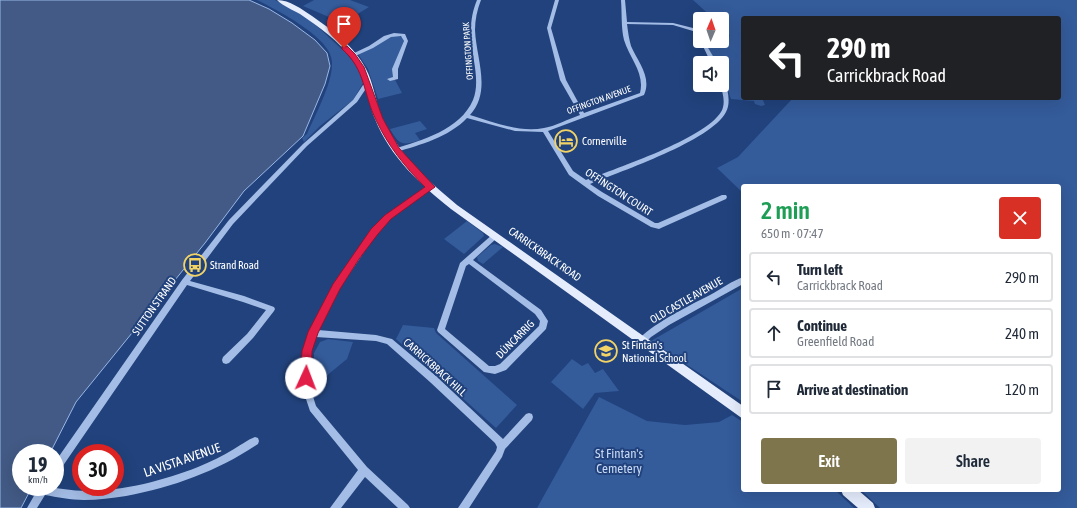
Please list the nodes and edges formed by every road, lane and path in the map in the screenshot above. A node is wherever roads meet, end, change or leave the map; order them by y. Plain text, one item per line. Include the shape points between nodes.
1 (282, 0) edge
2 (479, 0) edge
3 (557, 0) edge
4 (624, 0) edge
5 (626, 23) junction
6 (693, 29) edge
7 (353, 55) junction
8 (390, 79) dead end
9 (368, 85) junction
10 (725, 92) edge
11 (371, 96) junction
12 (355, 101) junction
13 (467, 116) junction
14 (583, 116) junction
15 (545, 130) junction
16 (396, 150) junction
17 (585, 183) junction
18 (430, 187) junction
19 (724, 197) dead end
20 (494, 236) junction
21 (468, 260) junction
22 (741, 281) edge
23 (185, 282) junction
24 (313, 332) junction
25 (642, 341) junction
26 (226, 360) dead end
27 (741, 412) edge
28 (529, 417) dead end
29 (255, 441) dead end
30 (502, 446) junction
31 (64, 457) edge
32 (364, 470) junction
33 (850, 492) edge
34 (64, 493) edge
35 (39, 496) edge
36 (32, 508) edge
37 (335, 508) edge
38 (405, 508) edge
39 (463, 508) edge
40 (868, 508) edge

1 - 7 main road, CARRICKBRACK ROAD via 306,14
2 - 13 street, OFFINGTON PARK via 473,29 479,84 477,98
3 - 14 street via 549,28 563,80
4 - 5 street, OFFINGTON AVENUE
5 - 6 street via 673,24
5 - 14 street, OFFINGTON AVENUE via 627,41 644,78 642,94
7 - 8 street via 387,36 403,35 406,41 395,69 396,78
7 - 9 main road, CARRICKBRACK ROAD
9 - 11 main road, CARRICKBRACK ROAD
9 - 12 street, SUTTON STRAND
10 - 17 street via 727,97 723,113 712,126 686,141
11 - 12 street, SUTTON STRAND
11 - 16 main road, CARRICKBRACK ROAD via 379,119
12 - 23 street, SUTTON STRAND via 305,145 232,222
13 - 15 street, OFFINGTON AVENUE via 509,129 530,132
13 - 16 street, OFFINGTON PARK via 439,134
14 - 15 street, OFFINGTON AVENUE
15 - 17 street, OFFINGTON COURT via 571,173
16 - 18 main road, CARRICKBRACK ROAD
17 - 19 street, OFFINGTON COURT via 653,225 659,226
18 - 20 main road, CARRICKBRACK ROAD
18 - 24 street via 388,217 374,231 337,286
20 - 21 street, DÚNCARRIG
20 - 25 main road, CARRICKBRACK ROAD
21 - 21 street, DÚNCARRIG via 463,265 442,330 488,369 495,370 502,367 543,327 544,321 538,312
22 - 25 street, OLD CASTLE AVENUE via 666,323
23 - 26 street via 271,309 250,336
23 - 31 street, SUTTON STRAND
24 - 30 street, CARRICKBRACK HILL via 389,341 433,379
24 - 32 street via 307,351 306,387 309,399 313,408
25 - 27 main road, CARRICKBRACK ROAD
28 - 30 street
29 - 34 street, LA VISTA AVENUE via 237,455 157,485 96,495
30 - 39 street
32 - 37 street
32 - 38 street
33 - 40 main road
35 - 36 street

